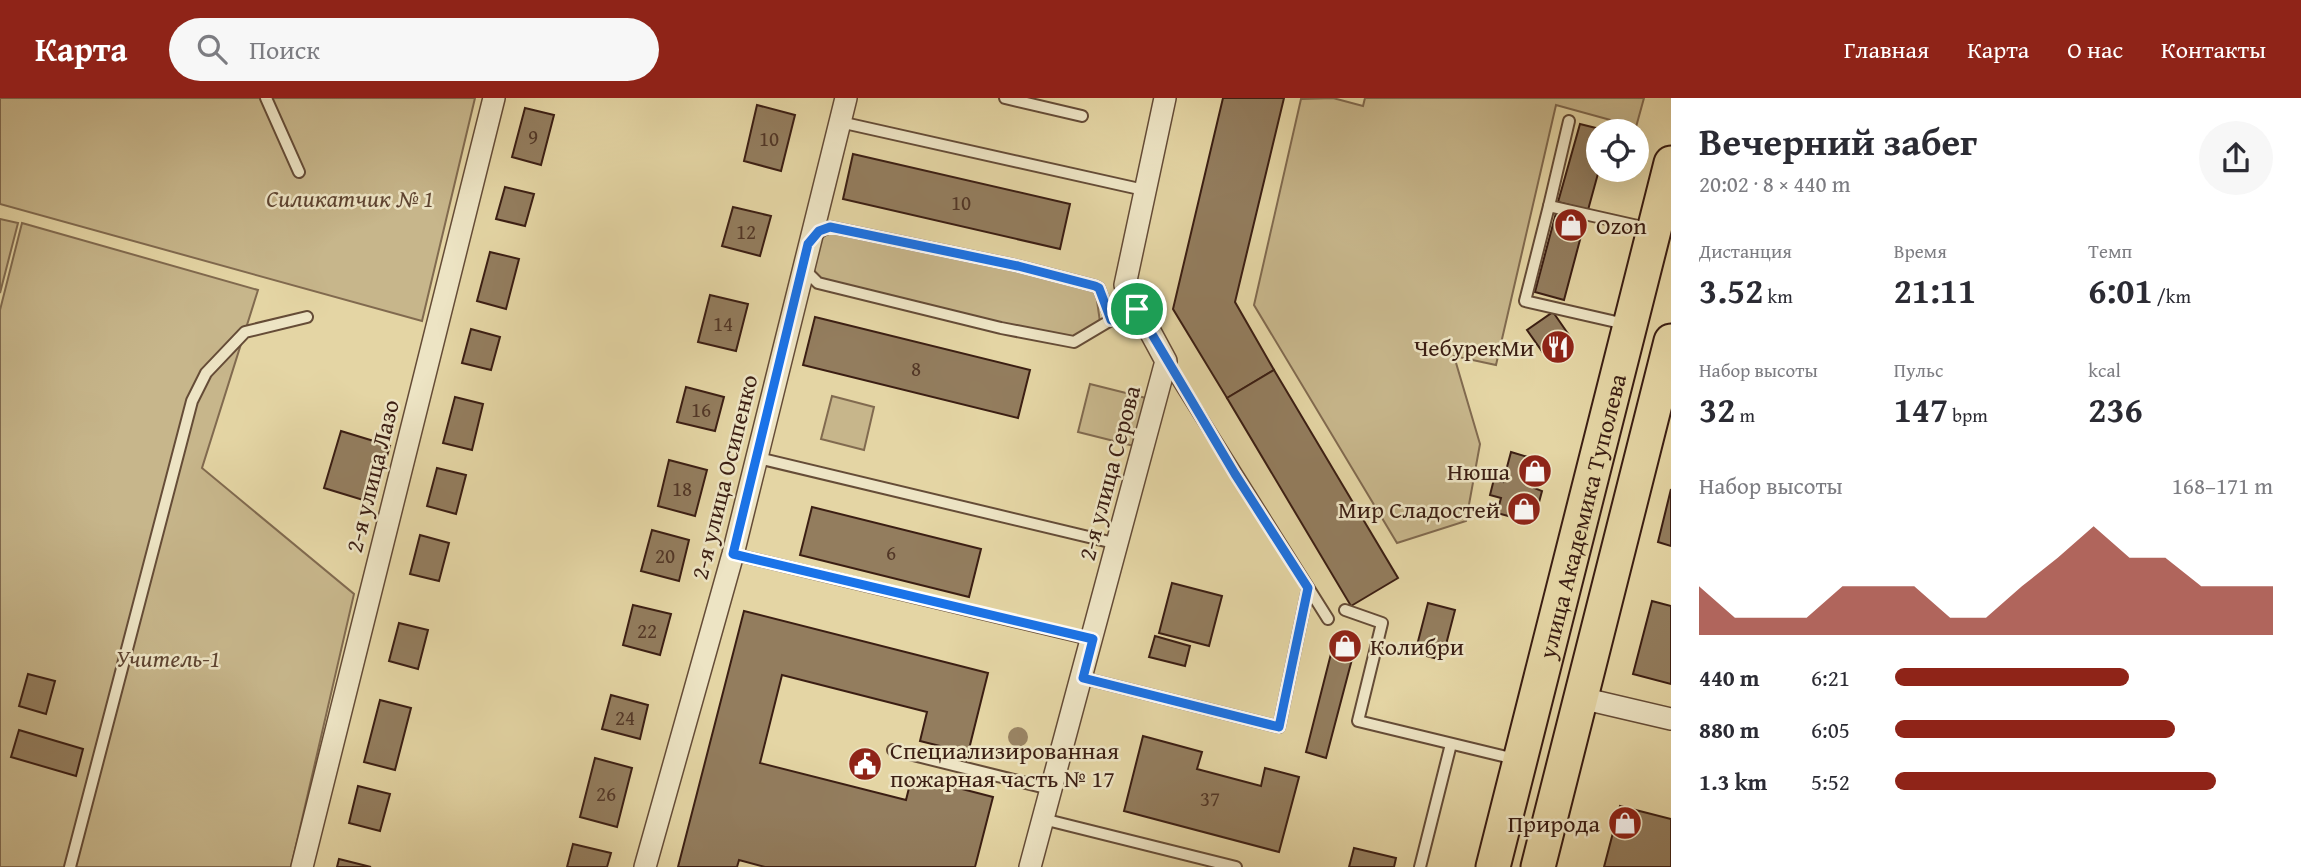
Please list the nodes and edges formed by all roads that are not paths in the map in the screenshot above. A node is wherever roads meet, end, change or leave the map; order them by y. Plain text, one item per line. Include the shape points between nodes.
1 (266, 98) edge
2 (494, 98) edge
3 (846, 98) edge
4 (1005, 98) edge
5 (1165, 98) edge
6 (1082, 116) dead end
7 (1569, 121) dead end
8 (840, 122) junction
9 (1671, 163) edge
10 (299, 172) dead end
11 (1144, 190) junction
12 (1549, 206) junction
13 (1654, 230) junction
14 (808, 244) junction
15 (1137, 309) junction
16 (307, 317) dead end
17 (1111, 320) junction
18 (1630, 325) junction
19 (1671, 341) edge
20 (1166, 361) junction
21 (758, 458) junction
22 (1118, 544) junction
23 (733, 554) junction
24 (1308, 588) junction
25 (1345, 610) dead end
26 (1328, 619) dead end
27 (1093, 639) junction
28 (1083, 678) junction
29 (1581, 698) junction
30 (1671, 719) edge
31 (1451, 744) junction
32 (893, 750) dead end
33 (1520, 760) junction
34 (1050, 789) junction
35 (1043, 818) junction
36 (70, 867) edge
37 (302, 867) edge
38 (645, 867) edge
39 (1030, 867) edge
40 (1236, 867) edge
41 (1420, 867) edge
42 (1493, 867) edge
43 (1538, 867) edge

1 - 10 lane
2 - 37 street, 2-я улица Лазо
3 - 8 street, 2-я улица Осипенко
4 - 6 lane
5 - 11 street, 2-я улица Серова
7 - 12 lane
8 - 11 lane
8 - 14 street, 2-я улица Осипенко
9 - 13 main road, улица Академика Туполева
11 - 15 street, 2-я улица Серова via 1125,285
12 - 13 lane
12 - 18 lane via 1525,301
13 - 18 main road, улица Академика Туполева
14 - 17 lane via 819,231 846,229 1076,280 1099,288
14 - 17 lane via 808,273 818,283 836,288 1074,342
14 - 21 street, 2-я улица Осипенко
15 - 17 lane
15 - 20 street, 2-я улица Серова
16 - 36 lane via 246,332 206,373 192,401
18 - 33 main road, улица Академика Туполева
19 - 29 main road, улица Академика Туполева
20 - 22 street, 2-я улица Серова
20 - 24 lane
21 - 22 lane
21 - 23 street, 2-я улица Осипенко
22 - 27 street, 2-я улица Серова
23 - 27 lane
23 - 38 street, 2-я улица Осипенко
24 - 26 lane
24 - 28 lane via 1279,727
25 - 31 lane via 1382,623 1358,721
27 - 28 street, 2-я улица Серова
28 - 34 street, 2-я улица Серова
29 - 30 street
29 - 43 main road, улица Академика Туполева
31 - 33 lane
31 - 41 lane
32 - 34 lane
33 - 42 main road, улица Академика Туполева
34 - 35 street, 2-я улица Серова
35 - 39 street, 2-я улица Серова
35 - 40 lane

